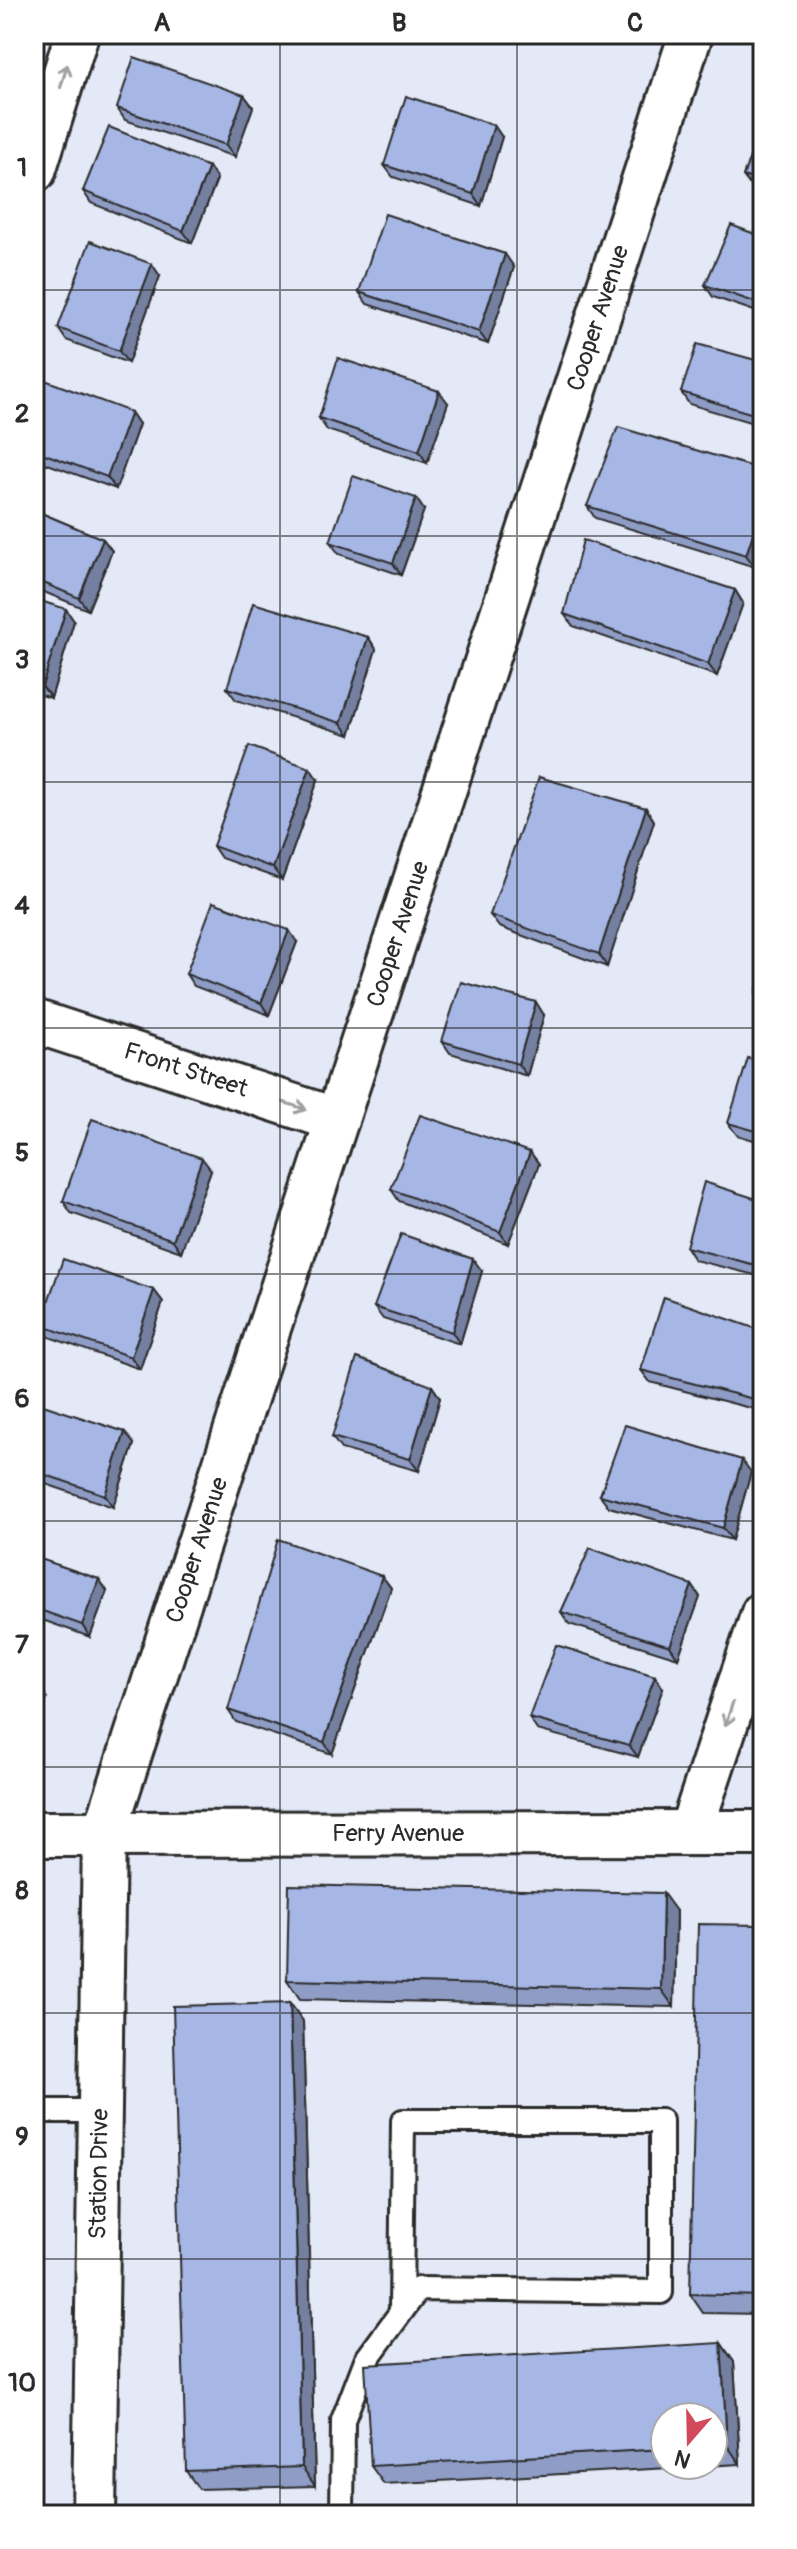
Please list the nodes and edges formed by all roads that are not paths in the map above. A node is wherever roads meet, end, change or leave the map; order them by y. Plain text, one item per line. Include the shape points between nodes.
1 (77, 34) edge
2 (691, 34) edge
3 (34, 171) edge
4 (34, 1021) edge
5 (337, 1120) junction
6 (763, 1613) edge
7 (690, 1833) junction
8 (763, 1833) edge
9 (34, 1834) edge
10 (104, 1834) junction
11 (34, 2111) edge
12 (100, 2111) junction
13 (401, 2311) junction
14 (94, 2515) edge
15 (342, 2515) edge

3 -> 1 street
2 - 5 street, Cooper Avenue
4 -> 5 street, Front Street
5 - 10 street, Cooper Avenue
6 -> 7 street
7 - 8 main road, Ferry Avenue
7 - 10 main road, Ferry Avenue
9 - 10 main road, Ferry Avenue
10 - 12 street, Station Drive
11 - 12 lane
12 - 14 street, Station Drive
13 - 13 lane via 418,2289 661,2292 661,2121 403,2121
13 - 15 lane via 366,2360 343,2420

